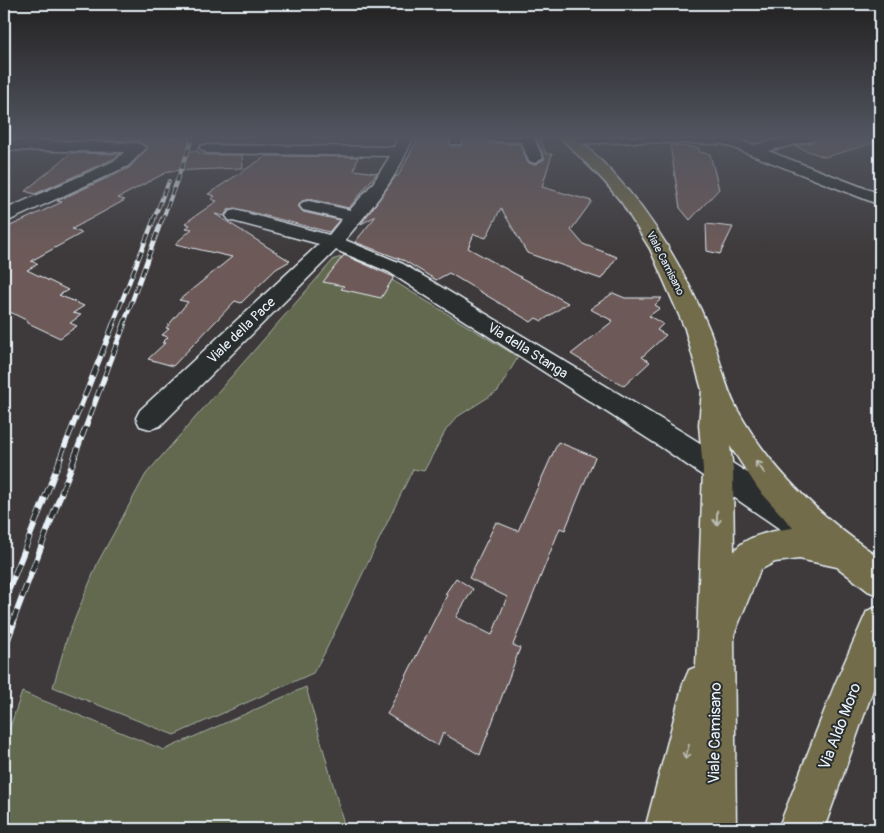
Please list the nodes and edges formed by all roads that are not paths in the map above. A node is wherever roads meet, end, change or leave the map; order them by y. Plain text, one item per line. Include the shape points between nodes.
1 (92, 176) edge
2 (387, 176) edge
3 (610, 176) edge
4 (816, 176) edge
5 (880, 200) edge
6 (309, 206) dead end
7 (235, 216) dead end
8 (353, 216) junction
9 (4, 217) edge
10 (333, 242) junction
11 (714, 386) junction
12 (150, 418) dead end
13 (718, 469) junction
14 (842, 552) junction
15 (880, 579) edge
16 (880, 624) edge
17 (715, 637) junction
18 (668, 829) edge
19 (713, 829) edge
20 (801, 829) edge

1 - 9 street
2 - 8 street, Viale della Pace
3 - 11 main road, Viale Camisano via 658,243 698,330
4 - 5 street
6 - 8 street
7 - 10 street
8 - 10 street, Viale della Pace
10 - 12 street, Viale della Pace
10 - 13 street, Via della Stanga via 396,268
11 - 13 main road, Viale Camisano via 713,425
14 -> 11 main road, Viale Camisano via 787,500 761,469 742,442
13 - 14 street, Via della Stanga
13 -> 17 main road, Viale Camisano
14 - 15 main road, Viale Camisano
14 - 17 main road, Viale Camisano via 799,543 770,547 748,559
16 - 20 main road, Via Aldo Moro
17 -> 18 main road
17 - 19 main road, Viale Camisano

